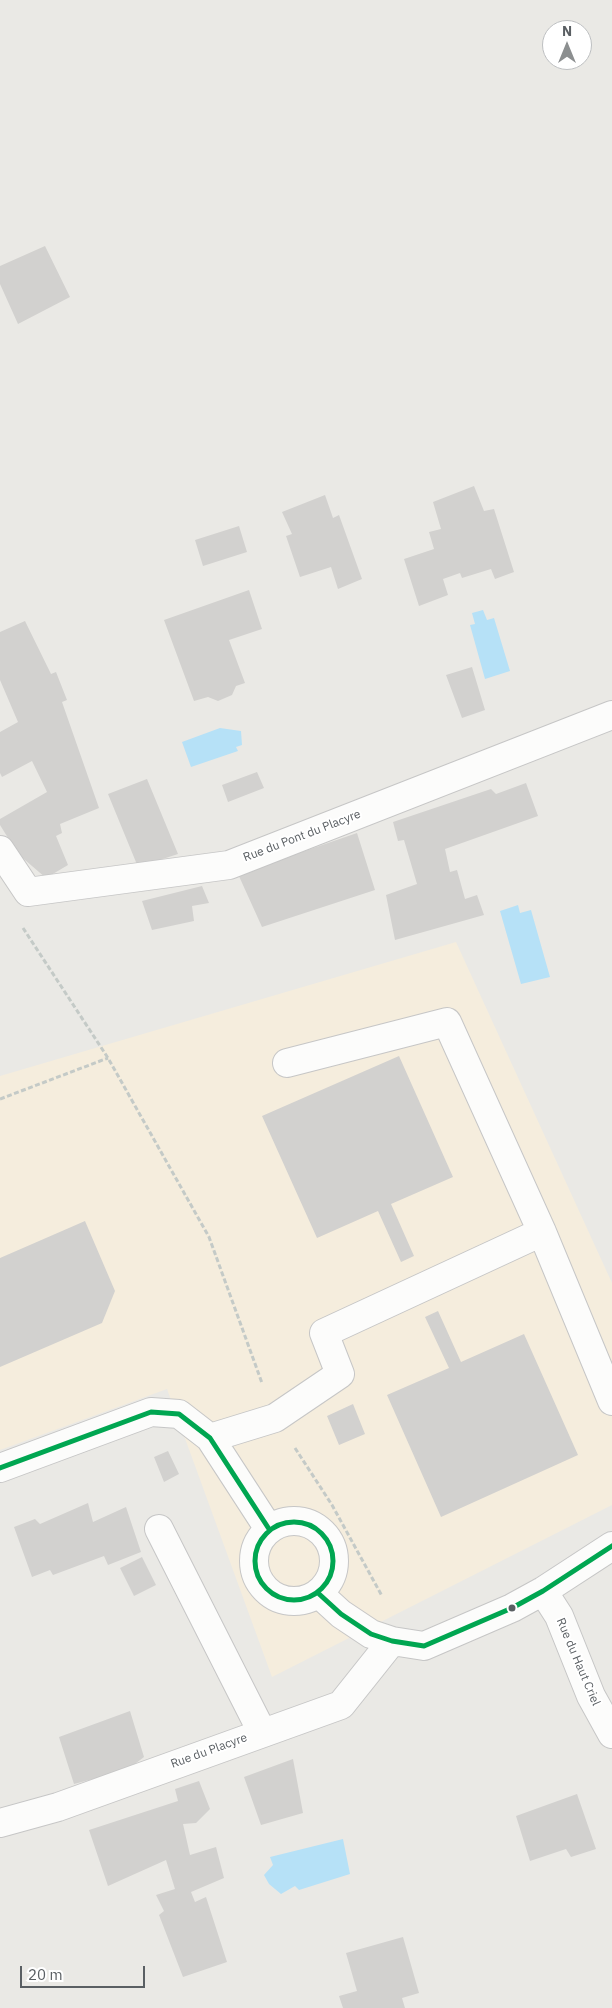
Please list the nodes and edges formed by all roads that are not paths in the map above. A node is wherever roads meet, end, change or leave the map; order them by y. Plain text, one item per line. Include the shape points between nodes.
1 (612, 716) edge
2 (0, 850) edge
3 (287, 1063) dead end
4 (542, 1232) junction
5 (612, 1401) edge
6 (210, 1438) junction
7 (0, 1468) edge
8 (269, 1529) junction
9 (160, 1530) dead end
10 (612, 1546) edge
11 (543, 1591) junction
12 (318, 1593) junction
13 (392, 1641) junction
14 (262, 1732) junction
15 (612, 1734) edge
16 (0, 1823) edge

1 - 2 street, Rue du Pont du Placyre via 228,865 28,892
3 - 4 street via 448,1022
4 - 5 street
4 - 6 street via 324,1333 340,1374 275,1418
6 - 7 street via 179,1414 151,1412
6 - 8 street
8 - 12 street via 255,1549 256,1574 260,1581 271,1594 295,1602
8 - 12 street via 289,1520 310,1524 326,1536 334,1556 331,1577
9 - 14 street
10 - 11 street
11 - 13 street via 424,1646
11 - 15 street, Rue du Haut Criel via 559,1616 592,1696
12 - 13 street via 341,1614 371,1634
13 - 14 street, Rue du Placyre via 341,1704
14 - 16 street, Rue du Placyre via 58,1807

